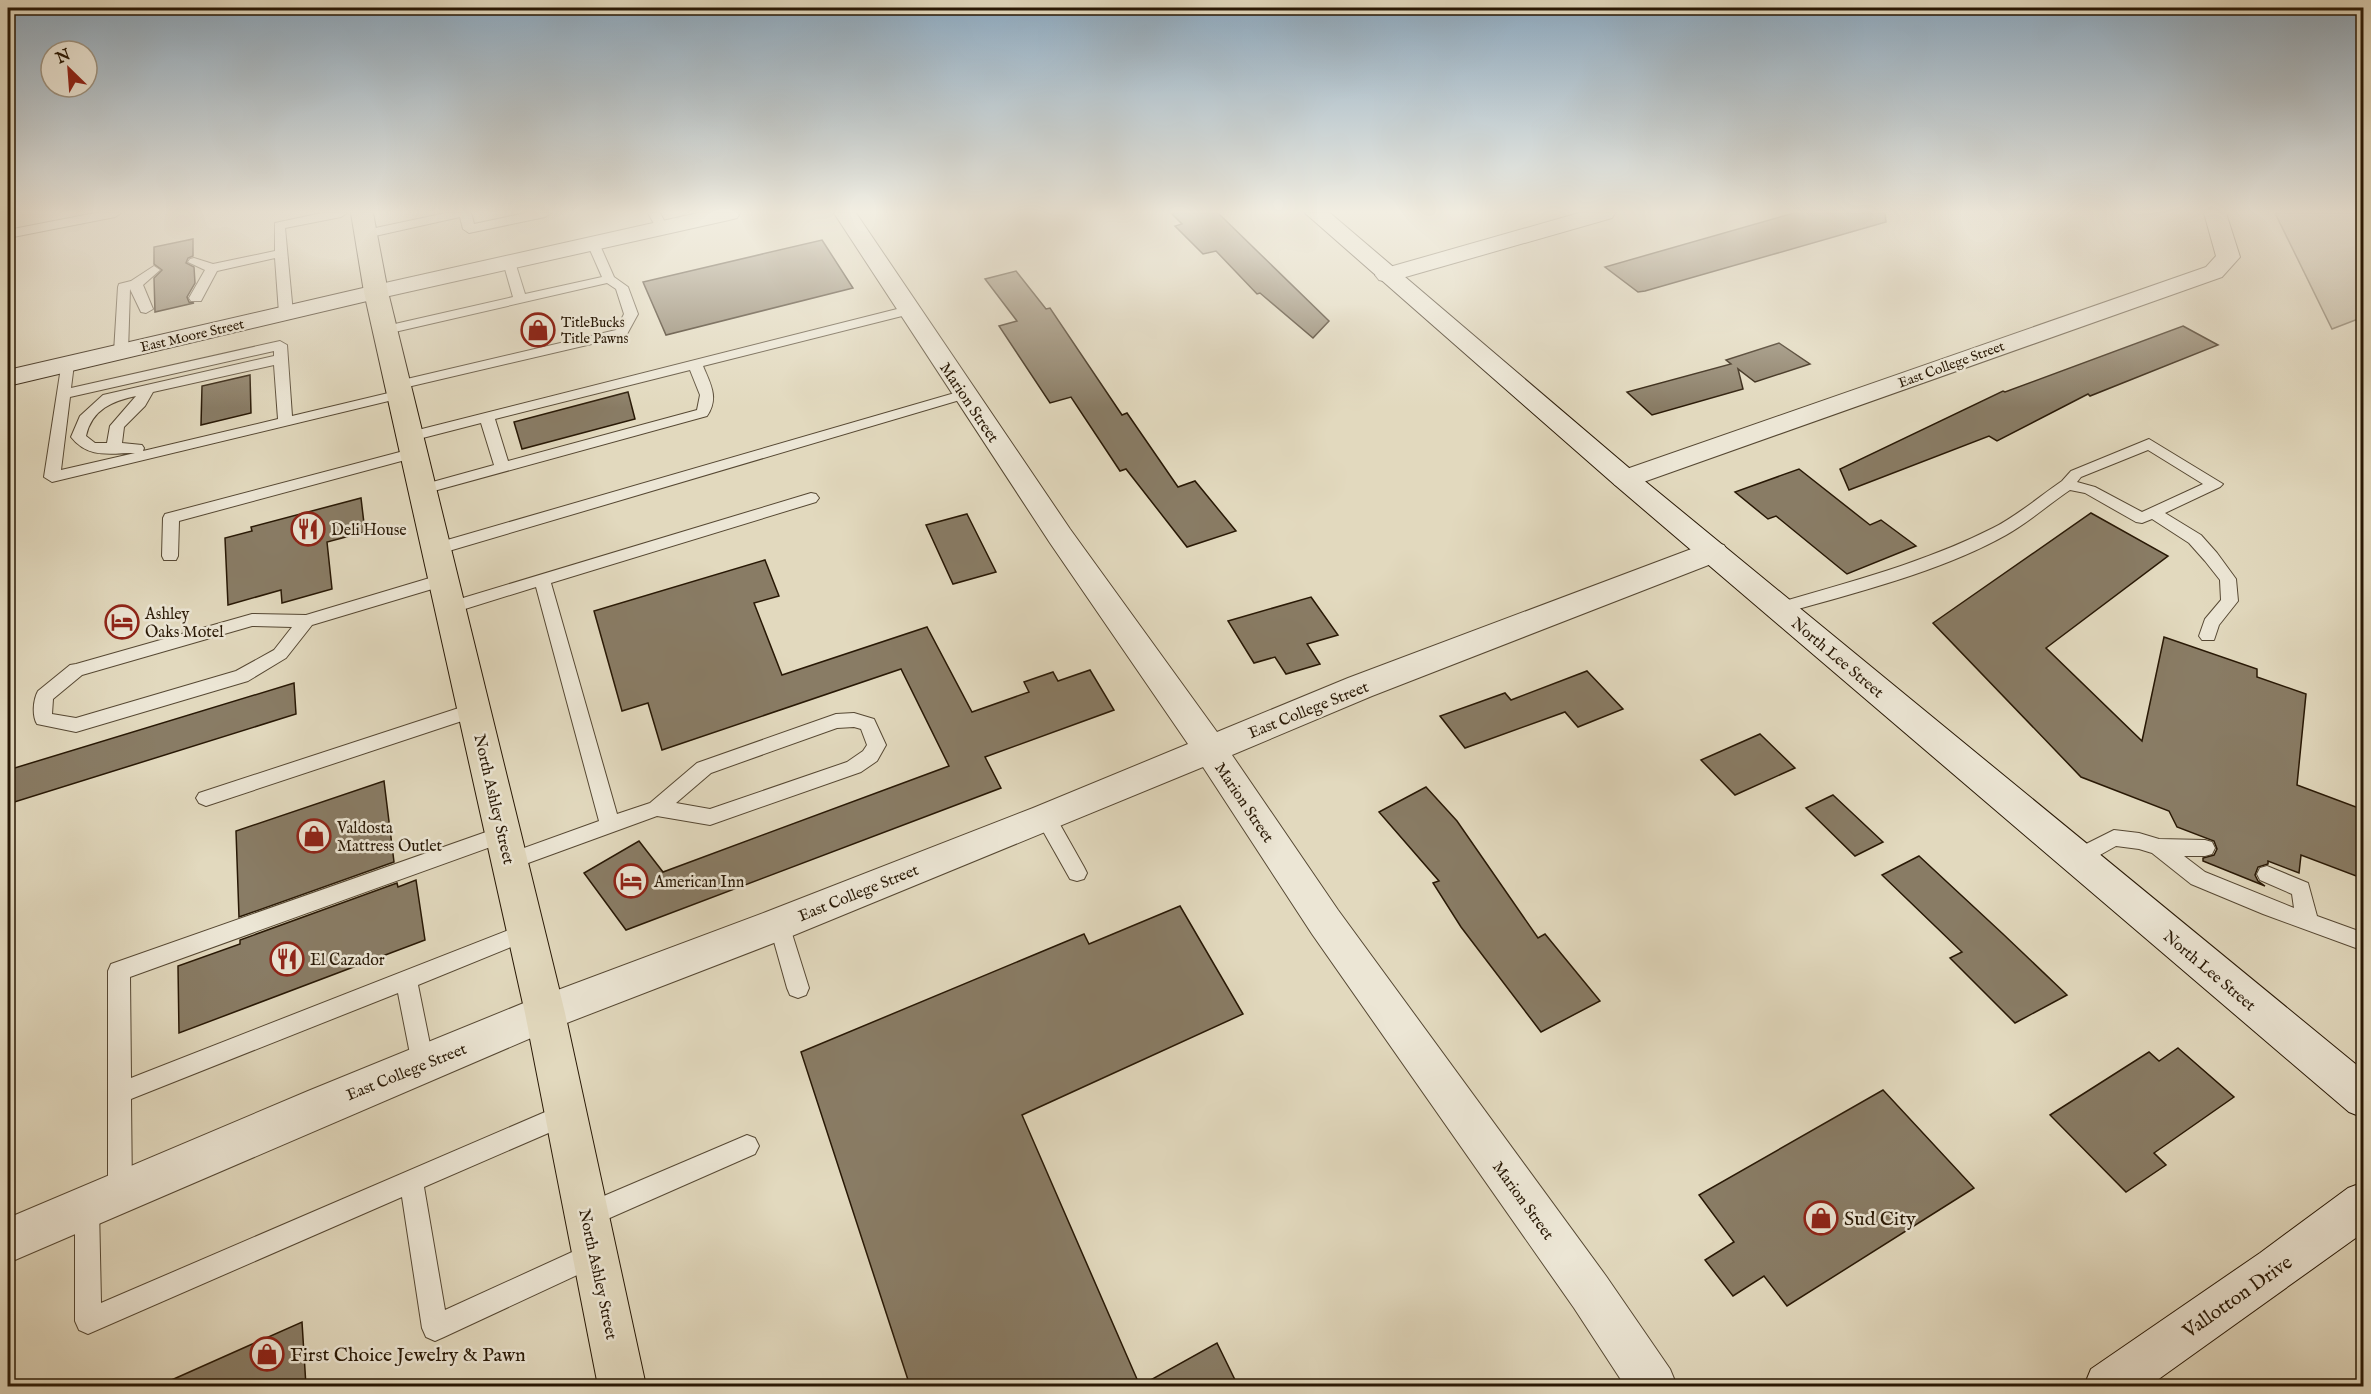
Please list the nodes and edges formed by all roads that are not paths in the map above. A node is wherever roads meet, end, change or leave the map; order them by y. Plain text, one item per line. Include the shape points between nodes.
1 (137, 278) edge
2 (204, 278) edge
3 (284, 278) edge
4 (374, 278) edge
5 (437, 278) edge
6 (513, 278) edge
7 (888, 278) edge
8 (1391, 278) edge
9 (2197, 278) edge
10 (609, 279) joint
11 (130, 285) junction
12 (195, 289) dead end
13 (376, 292) junction
14 (520, 299) junction
15 (909, 310) junction
16 (286, 313) junction
17 (386, 330) junction
18 (121, 352) junction
19 (281, 359) junction
20 (67, 364) junction
21 (695, 364) junction
22 (8, 378) edge
23 (400, 390) junction
24 (146, 391) junction
25 (63, 394) junction
26 (965, 394) junction
27 (487, 417) junction
28 (284, 418) junction
29 (413, 445) junction
30 (114, 450) junction
31 (502, 468) junction
32 (1625, 479) junction
33 (2067, 484) junction
34 (423, 489) junction
35 (812, 498) dead end
36 (2152, 512) junction
37 (436, 549) junction
38 (1713, 552) junction
39 (170, 556) dead end
40 (542, 580) junction
41 (446, 594) junction
42 (1780, 608) junction
43 (306, 621) junction
44 (2208, 636) dead end
45 (474, 710) junction
46 (1210, 750) junction
47 (206, 798) dead end
48 (657, 808) junction
49 (1046, 818) junction
50 (610, 824) junction
51 (506, 848) junction
52 (2159, 848) junction
53 (2205, 848) dead end
54 (2077, 858) junction
55 (1077, 873) dead end
56 (2266, 874) dead end
57 (2307, 920) junction
58 (779, 924) junction
59 (526, 932) junction
60 (2364, 942) edge
61 (406, 979) junction
62 (798, 988) dead end
63 (545, 1013) junction
64 (423, 1064) junction
65 (120, 1092) junction
66 (2364, 1098) edge
67 (566, 1114) junction
68 (747, 1146) dead end
69 (411, 1181) junction
70 (120, 1193) junction
71 (2364, 1204) edge
72 (87, 1207) junction
73 (591, 1235) junction
74 (8, 1241) edge
75 (622, 1386) edge
76 (1653, 1386) edge
77 (2108, 1386) edge

1 - 11 lane
2 - 12 lane
3 - 16 lane
4 - 13 main road, North Ashley Street
5 - 13 street, East Moore Street
6 - 14 lane
7 - 15 street, Marion Street
8 - 32 street, North Lee Street
9 - 32 street, East College Street
10 - 14 lane
10 - 23 lane via 622,287 631,314 621,333
11 - 11 lane via 152,299
11 - 18 lane
13 - 16 street, East Moore Street
13 - 17 main road, North Ashley Street
14 - 17 lane
15 - 21 lane
15 - 26 street, Marion Street
16 - 18 street, East Moore Street
17 - 23 main road, North Ashley Street
18 - 20 street, East Moore Street
19 - 24 lane
19 - 25 lane via 280,345
19 - 28 lane
20 - 22 street, East Moore Street
20 - 25 lane
21 - 27 lane
21 - 31 lane via 709,399 702,414
23 - 28 lane
23 - 29 main road, North Ashley Street
24 - 30 lane via 140,403 117,426
24 - 30 lane via 108,398 80,426 78,437 91,448
25 - 28 lane via 52,477
26 - 37 lane
26 - 46 street, Marion Street
27 - 29 lane
27 - 31 lane
28 - 30 lane
29 - 34 main road, North Ashley Street
29 - 39 lane via 171,518
31 - 34 lane
32 - 38 street, North Lee Street
33 - 36 lane via 2090,490 2142,518
33 - 36 lane via 2076,474 2149,444 2215,484
33 - 42 lane via 2001,531 1939,558
34 - 37 main road, North Ashley Street
35 - 40 lane
36 - 44 lane via 2195,539 2228,579 2230,601 2211,623
37 - 41 main road, North Ashley Street
38 - 42 street, North Lee Street
38 - 46 street, East College Street via 1360,687
40 - 41 lane
40 - 50 lane
41 - 43 lane
41 - 45 main road, North Ashley Street
42 - 54 street, North Lee Street
43 - 43 lane via 252,620 76,670 44,696 43,719 76,725 242,676 280,654
45 - 47 lane
45 - 51 main road, North Ashley Street
46 - 49 street, East College Street
46 - 76 street, Marion Street via 1324,922 1583,1282
48 - 48 lane via 711,817 854,767 870,756 877,745 868,724 836,721 704,768
48 - 50 lane
49 - 55 lane
49 - 58 street, East College Street
50 - 51 lane
51 - 59 main road, North Ashley Street
51 - 65 lane via 119,971
52 - 53 lane
52 - 54 lane via 2114,838
52 - 57 lane via 2198,878
54 - 66 street, North Lee Street
56 - 57 lane via 2301,889
57 - 60 lane
58 - 62 lane
58 - 63 street, East College Street
59 - 61 lane
59 - 63 main road, North Ashley Street
61 - 64 lane
61 - 65 lane
63 - 64 street, East College Street
63 - 67 main road, North Ashley Street
64 - 70 street, East College Street
65 - 70 lane
67 - 69 lane
67 - 73 main road, North Ashley Street
68 - 73 lane
69 - 72 lane via 88,1321
69 - 73 lane via 435,1328
70 - 72 street, East College Street
71 - 77 street, Vallotton Drive
72 - 74 street, East College Street
73 - 75 main road, North Ashley Street

